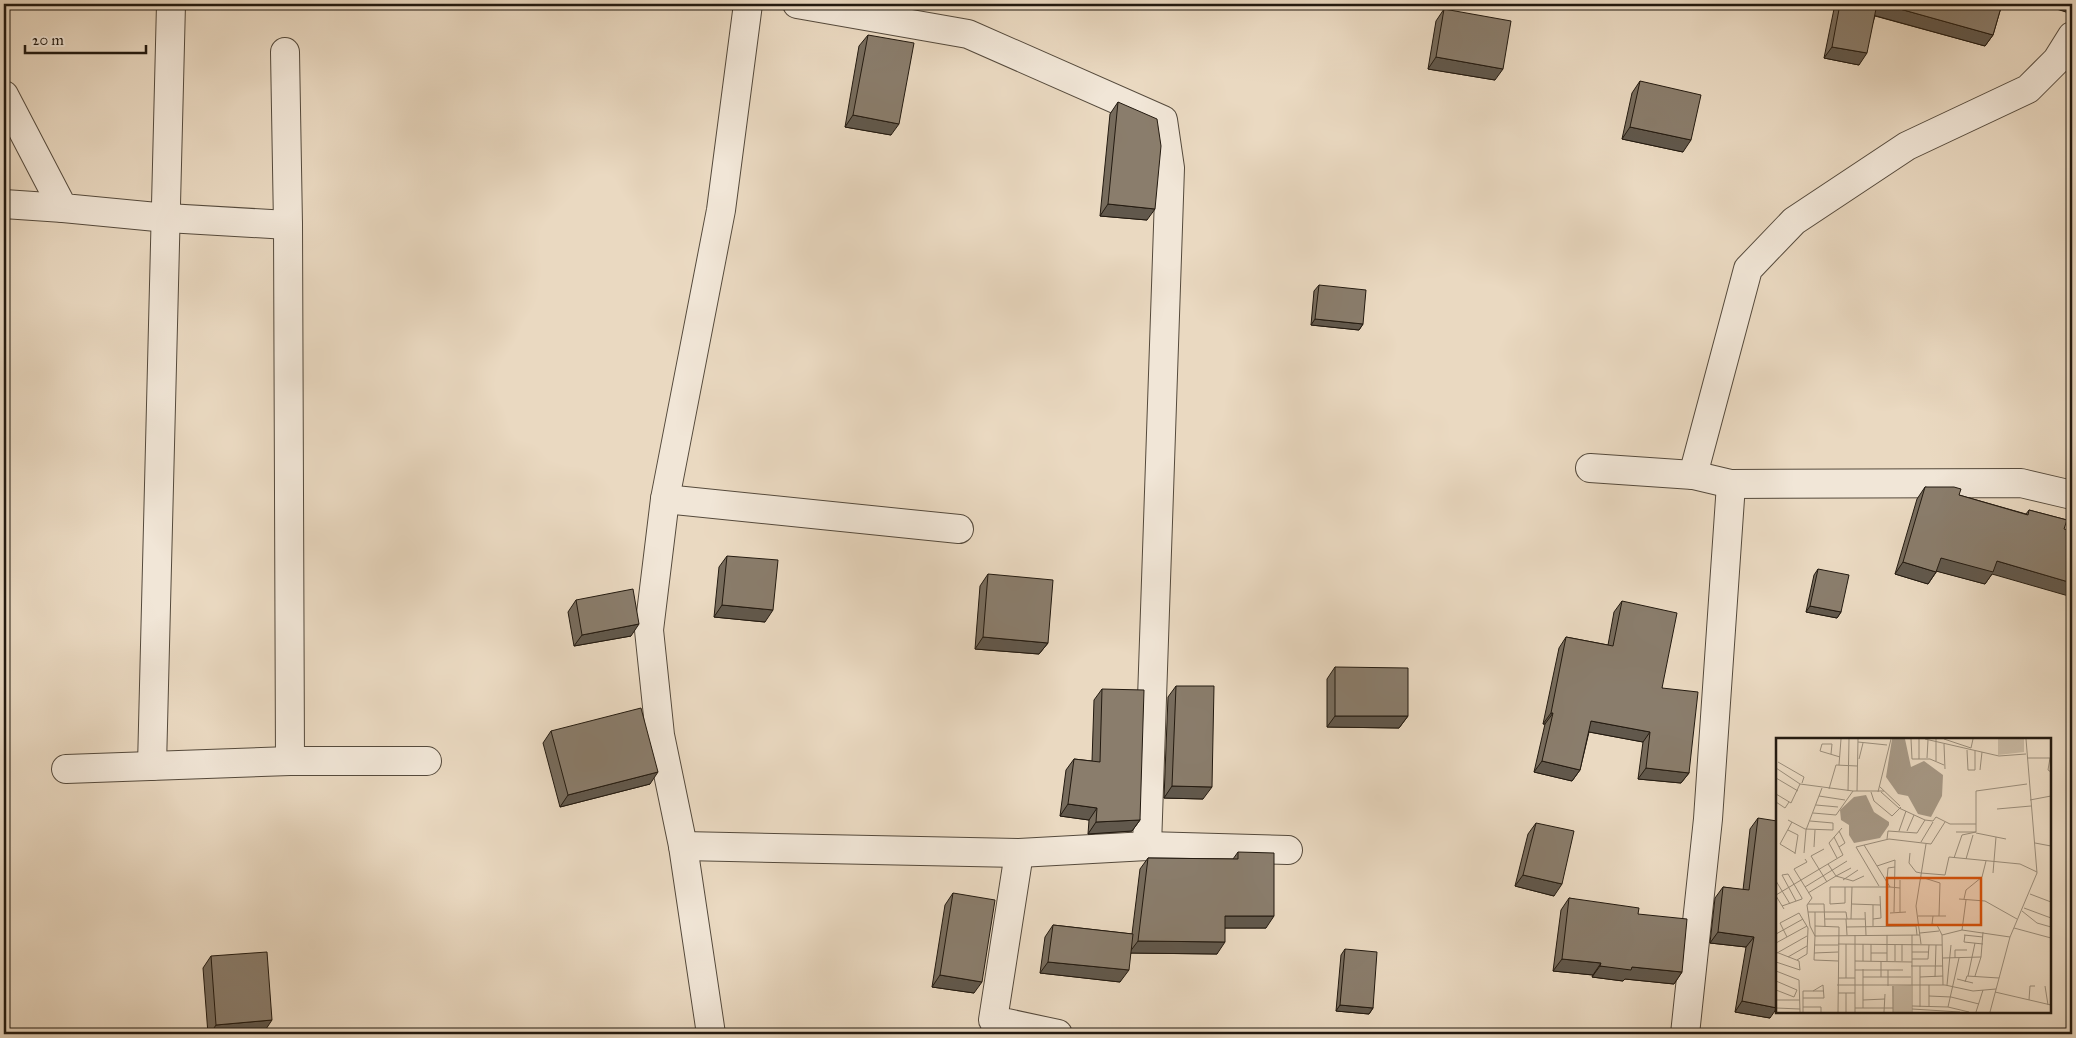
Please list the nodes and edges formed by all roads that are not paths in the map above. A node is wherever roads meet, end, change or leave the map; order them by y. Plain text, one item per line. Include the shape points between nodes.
1 (171, 4) edge
2 (748, 4) edge
3 (797, 4) edge
4 (2072, 36) edge
5 (285, 52) dead end
6 (4, 95) edge
7 (4, 204) edge
8 (63, 208) junction
9 (167, 218) junction
10 (288, 225) junction
11 (1590, 468) dead end
12 (1693, 475) junction
13 (1731, 484) junction
14 (2072, 495) edge
15 (665, 499) junction
16 (959, 529) dead end
17 (290, 761) junction
18 (427, 761) dead end
19 (152, 766) junction
20 (66, 769) dead end
21 (683, 846) junction
22 (1147, 846) junction
23 (1288, 850) dead end
24 (1019, 853) junction
25 (710, 1034) edge
26 (1058, 1034) edge
27 (1685, 1034) edge

1 - 9 street
2 - 15 street via 721,210
3 - 22 street via 968,34 1163,120 1170,168
4 - 12 street via 2057,60 2028,89 1907,146 1794,221 1748,269
5 - 10 street
6 - 8 street
7 - 8 street
8 - 9 street
9 - 10 street
9 - 19 street
10 - 17 street
11 - 12 street
12 - 13 street
13 - 14 street via 2020,483
13 - 27 street via 1708,819
15 - 16 street
15 - 21 street via 649,630 660,735
17 - 18 street
17 - 19 street
19 - 20 street
21 - 24 street
21 - 25 street
22 - 23 street
22 - 24 street
24 - 26 street via 993,1020

